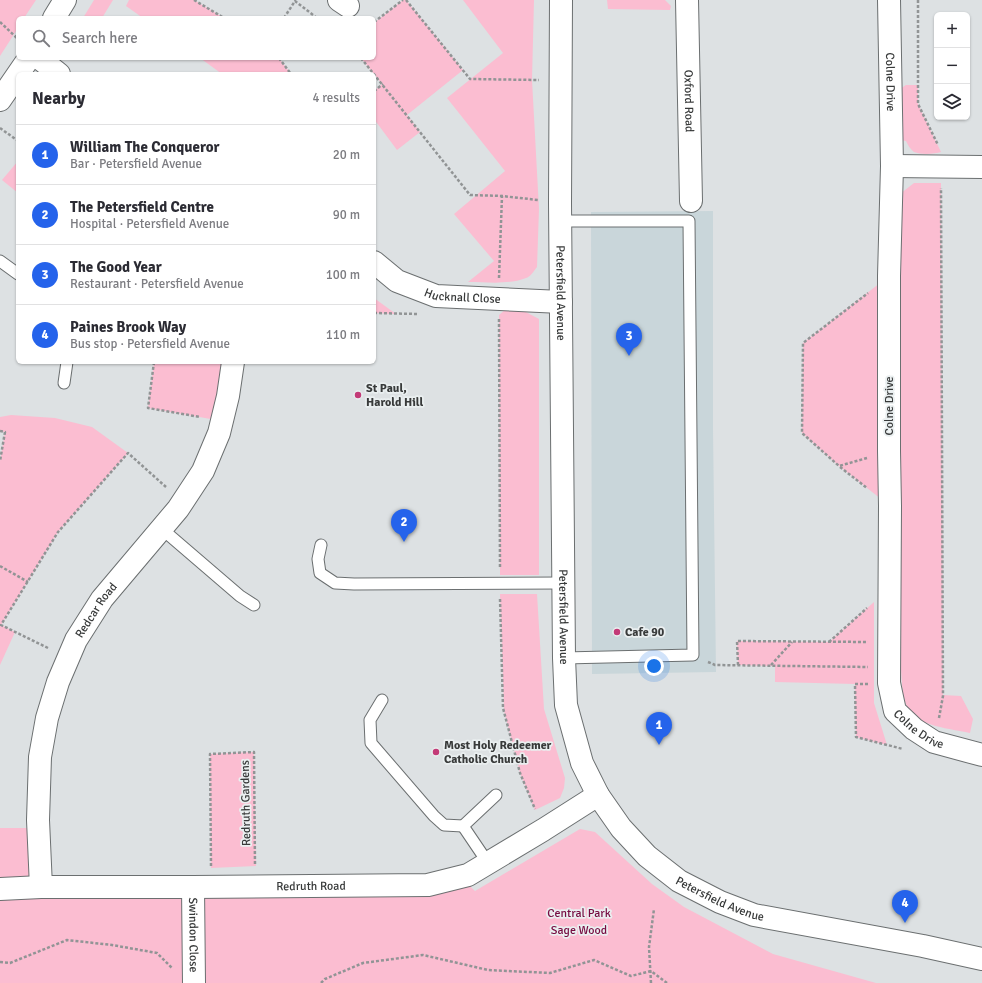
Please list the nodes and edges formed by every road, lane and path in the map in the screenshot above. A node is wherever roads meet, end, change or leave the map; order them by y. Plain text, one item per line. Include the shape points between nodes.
1 (65, 0) edge
2 (194, 0) edge
3 (295, 0) edge
4 (405, 0) edge
5 (561, 0) edge
6 (687, 0) edge
7 (889, 0) edge
8 (918, 0) edge
9 (55, 16) edge
10 (221, 16) edge
11 (285, 16) edge
12 (315, 16) edge
13 (376, 21) edge
14 (0, 22) edge
15 (16, 37) edge
16 (28, 60) edge
17 (42, 60) edge
18 (280, 60) edge
19 (363, 60) edge
20 (19, 72) edge
21 (57, 72) edge
22 (289, 72) edge
23 (372, 72) edge
24 (16, 77) edge
25 (376, 77) edge
26 (561, 80) junction
27 (382, 84) junction
28 (376, 89) edge
29 (0, 100) edge
30 (0, 128) edge
31 (16, 140) edge
32 (892, 166) junction
33 (941, 167) junction
34 (982, 167) edge
35 (502, 196) junction
36 (691, 201) dead end
37 (560, 212) junction
38 (0, 261) edge
39 (376, 264) edge
40 (16, 273) edge
41 (889, 276) junction
42 (498, 299) junction
43 (561, 302) junction
44 (67, 364) edge
45 (154, 364) edge
46 (233, 364) edge
47 (64, 383) dead end
48 (222, 422) junction
49 (0, 431) edge
50 (889, 451) junction
51 (0, 461) edge
52 (839, 466) junction
53 (182, 503) junction
54 (890, 506) junction
55 (162, 530) junction
56 (321, 545) dead end
57 (0, 566) edge
58 (28, 582) junction
59 (562, 583) junction
60 (500, 584) junction
61 (889, 588) junction
62 (254, 605) dead end
63 (793, 642) junction
64 (829, 642) junction
65 (889, 642) junction
66 (693, 655) junction
67 (68, 657) junction
68 (564, 658) junction
69 (738, 665) junction
70 (771, 666) junction
71 (888, 667) junction
72 (382, 700) dead end
73 (934, 742) junction
74 (982, 755) edge
75 (496, 795) dead end
76 (598, 795) junction
77 (463, 826) junction
78 (543, 830) junction
79 (488, 862) junction
80 (256, 886) junction
81 (41, 887) junction
82 (202, 887) junction
83 (0, 889) edge
84 (654, 908) dead end
85 (982, 960) edge
86 (0, 962) edge
87 (651, 971) junction
88 (186, 978) edge
89 (325, 981) edge
90 (321, 983) edge
91 (651, 983) edge
92 (667, 983) edge

1 - 9 street
2 - 10 path
3 - 11 path
3 - 12 path
4 - 13 path
4 - 26 path via 470,79
5 - 26 street, Petersfield Avenue
6 - 36 street, Oxford Road
7 - 32 street, Colne Drive
8 - 33 path via 918,104 941,152
14 - 15 path
16 - 20 street
17 - 21 street
18 - 22 path
19 - 23 path
24 - 29 street
25 - 27 path
26 - 37 street, Petersfield Avenue
27 - 28 path
27 - 35 path via 470,195
30 - 31 path
32 - 33 street
32 - 41 street, Colne Drive
33 - 34 street
33 - 73 path via 943,696
35 - 37 path
35 - 42 path
37 - 43 street, Petersfield Avenue
37 - 66 lane via 689,221
38 - 40 lane
39 - 42 street, Hucknall Close via 397,281 436,296
41 - 50 street, Colne Drive
41 - 52 path via 803,343 802,433
42 - 43 street, Hucknall Close
42 - 60 path
43 - 59 street, Petersfield Avenue
44 - 47 lane
45 - 48 path via 148,408
46 - 48 street, Redcar Road
48 - 53 street, Redcar Road via 203,471
49 - 51 path via 5,432
50 - 52 path
50 - 54 street, Colne Drive
52 - 54 path
53 - 55 street, Redcar Road
53 - 58 path via 128,453 58,532
54 - 61 street, Colne Drive
55 - 62 lane
55 - 67 street, Redcar Road via 102,599
56 - 60 lane via 318,559 320,573 335,582
57 - 58 path
58 - 67 path via 1,626
59 - 60 lane
59 - 68 street, Petersfield Avenue
60 - 78 path via 504,708 520,773
61 - 64 path
61 - 65 street, Colne Drive
63 - 64 path
63 - 69 path via 738,642
63 - 70 path
64 - 65 path
65 - 71 street, Colne Drive
66 - 68 lane
66 - 69 path via 715,665
67 - 81 street, Redcar Road via 47,718 40,757 38,820
68 - 76 street, Petersfield Avenue via 566,705 582,763
69 - 70 path
70 - 71 path
71 - 73 street, Colne Drive via 895,711 914,729
72 - 77 lane via 370,720 371,743 434,816 444,825
73 - 74 street, Colne Drive
75 - 77 lane
76 - 78 street, Redruth Road
76 - 85 street, Petersfield Avenue via 621,828 647,856 679,881 720,902 754,915 923,946
77 - 79 lane
78 - 79 street, Redruth Road
79 - 80 street, Redruth Road via 468,875 428,885
80 - 82 street, Redruth Road
80 - 82 path, Redruth Gardens via 254,752 210,754
81 - 82 street, Redruth Road
81 - 83 street, Redruth Road
82 - 88 street, Swindon Close
84 - 87 path via 649,947
86 - 88 path via 10,963 67,940 156,953
87 - 89 path via 631,976 594,960 550,973 488,970 423,955 363,963
87 - 91 path
87 - 92 path
89 - 90 path

